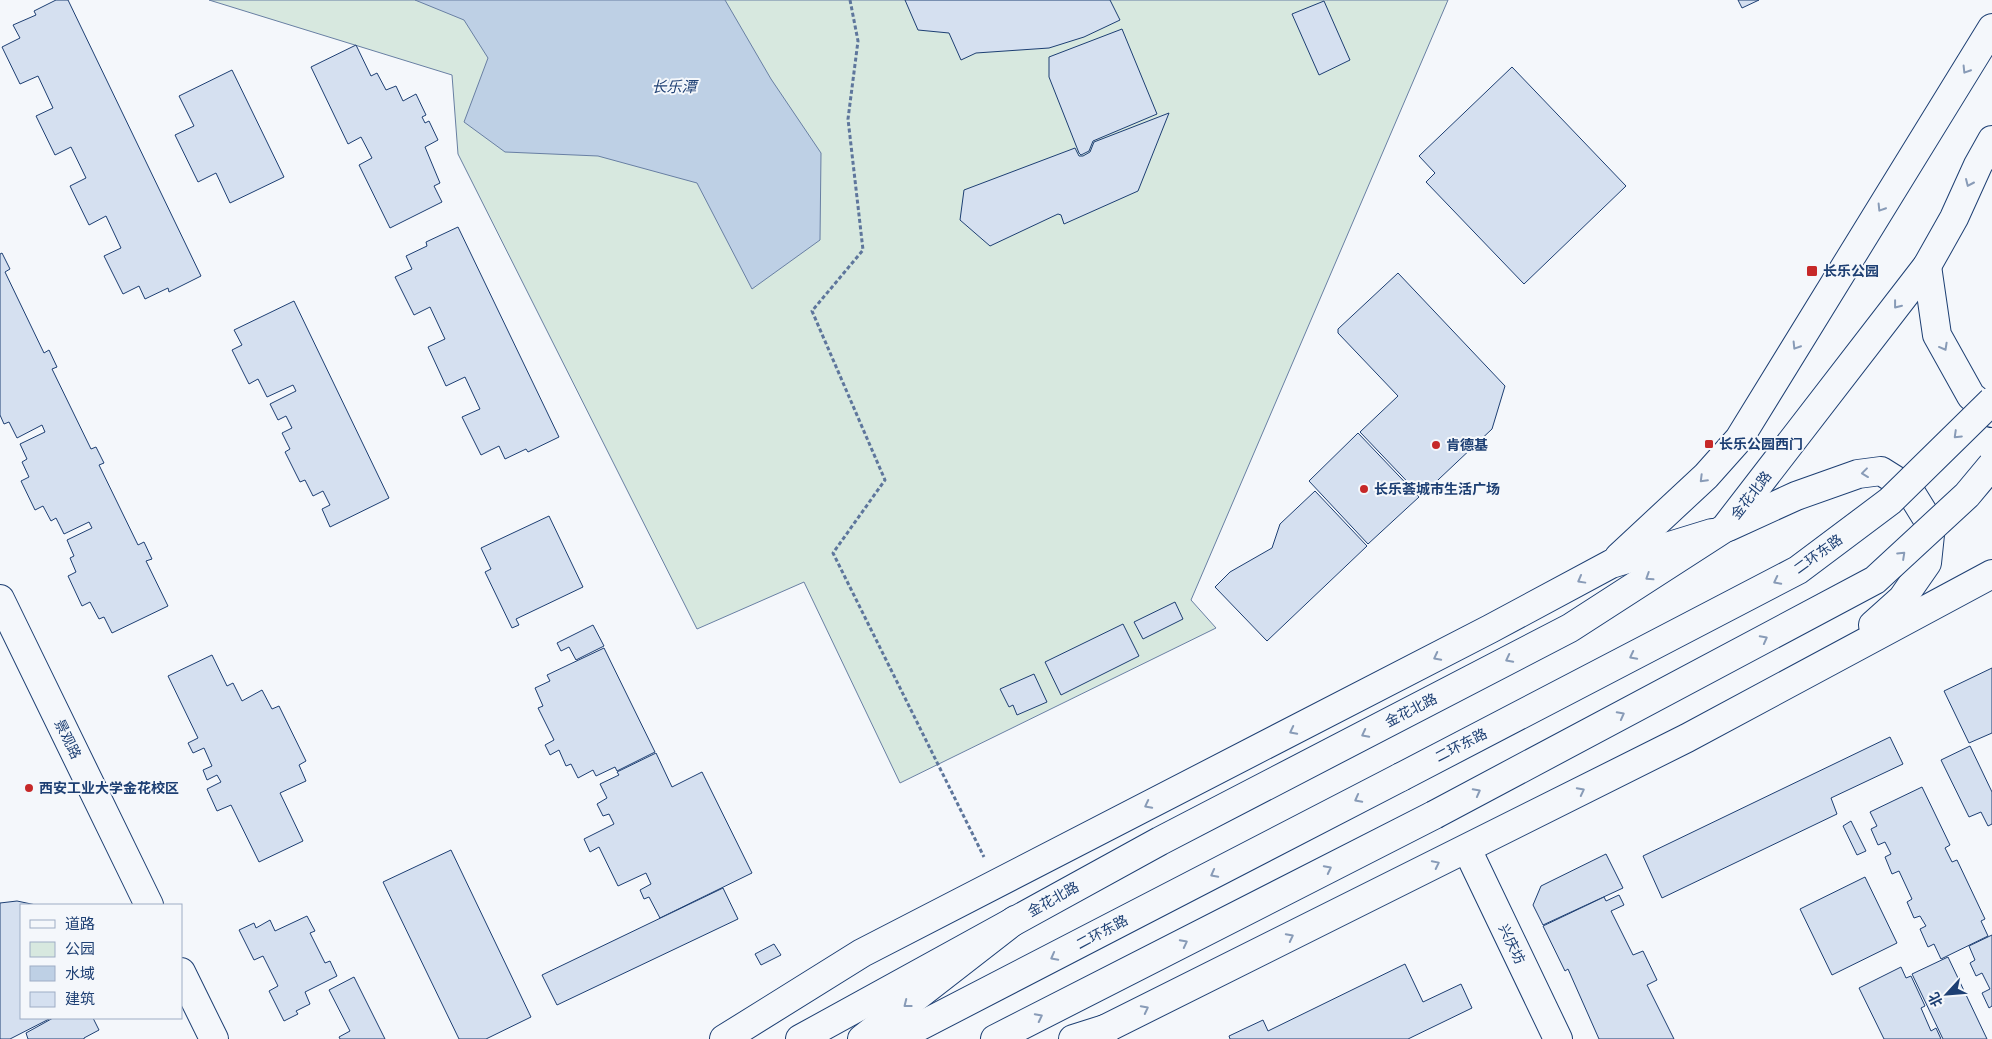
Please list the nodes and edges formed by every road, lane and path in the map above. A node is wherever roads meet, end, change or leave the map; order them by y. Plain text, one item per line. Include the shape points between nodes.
1 (850, 0) edge
2 (1992, 28) edge
3 (1992, 140) edge
4 (1927, 266) junction
5 (1992, 402) edge
6 (1992, 413) edge
7 (1992, 465) edge
8 (1725, 528) junction
9 (1610, 564) junction
10 (1992, 574) edge
11 (0, 599) edge
12 (1839, 655) junction
13 (1467, 849) junction
14 (997, 883) junction
15 (149, 904) edge
16 (1015, 920) junction
17 (182, 974) edge
18 (1097, 1033) edge
19 (214, 1039) edge
20 (724, 1039) edge
21 (800, 1039) edge
22 (862, 1039) edge
23 (895, 1039) edge
24 (996, 1039) edge
25 (1073, 1039) edge
26 (1558, 1039) edge

1 - 14 path via 858,41 848,119 864,250 812,311 885,480 833,553
2 -> 9 main road via 1739,438 1706,476
3 -> 4 main road, 金花北路
4 -> 6 main road via 1937,335 1971,396
4 -> 8 main road, 金花北路
5 -> 23 main road, 二环东路, bridge via 1890,501 1798,570
24 -> 7 main road, bridge via 1434,815 1875,580 1967,495
8 - 9 main road
12 -> 8 main road via 1902,599 1927,563 1931,525 1908,488 1881,471 1858,474 1796,496
8 -> 16 main road, 金花北路 via 1570,628
9 -> 14 main road via 1490,630
10 - 12 main road
11 - 15 main road, 景观路
13 -> 12 main road via 1687,738
18 -> 13 main road
13 - 26 main road, 兴庆坊
14 - 20 main road via 862,953
16 - 21 main road, 金花北路
16 -> 22 main road
17 - 19 main road
18 - 25 main road

